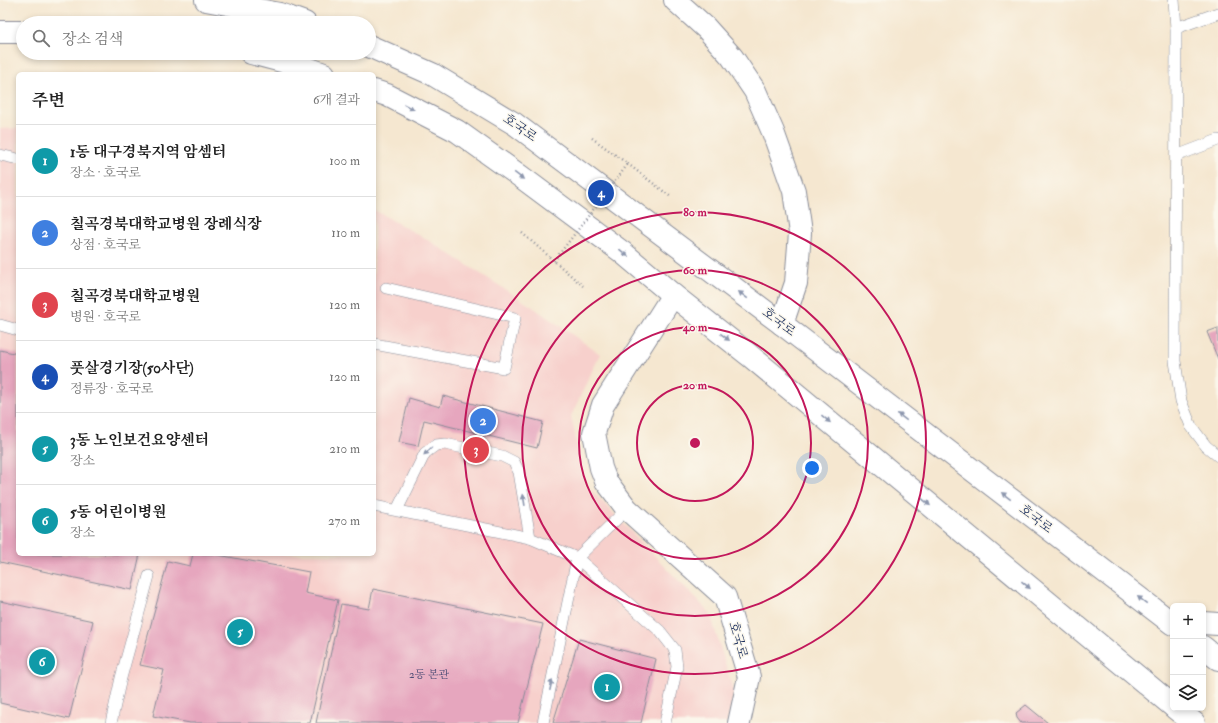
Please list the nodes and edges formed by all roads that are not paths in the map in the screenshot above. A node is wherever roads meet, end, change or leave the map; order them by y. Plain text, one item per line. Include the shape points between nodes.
1 (206, 0) edge
2 (676, 0) edge
3 (1174, 0) edge
4 (1218, 13) edge
5 (285, 16) edge
6 (1176, 28) junction
7 (0, 32) edge
8 (16, 32) edge
9 (376, 49) edge
10 (278, 60) edge
11 (318, 72) edge
12 (376, 92) edge
13 (1218, 140) edge
14 (0, 156) edge
15 (1176, 156) junction
16 (16, 159) edge
17 (386, 288) dead end
18 (673, 295) junction
19 (782, 324) junction
20 (0, 325) edge
21 (16, 329) edge
22 (376, 344) edge
23 (1218, 456) edge
24 (376, 506) edge
25 (627, 509) junction
26 (397, 510) junction
27 (530, 538) junction
28 (577, 558) junction
29 (149, 576) dead end
30 (1170, 620) edge
31 (1206, 623) edge
32 (1218, 624) edge
33 (1206, 649) edge
34 (1218, 659) edge
35 (1170, 704) edge
36 (1179, 711) edge
37 (111, 723) edge
38 (543, 723) edge
39 (664, 723) edge
40 (739, 723) edge
41 (1194, 723) edge

1 - 5 main road
2 - 19 main road via 732,57 755,91 774,132 794,191 800,233 796,283
3 - 6 lane
4 - 6 lane
6 - 15 lane
7 - 8 main road
19 -> 9 main road, 호국로 via 516,124 432,74
10 - 11 main road
12 -> 18 main road via 457,131 622,252
13 - 15 lane
14 - 16 lane
15 - 23 lane via 1175,361 1181,401 1191,426 1206,446
17 - 22 lane via 515,318 514,325 504,368
18 - 25 main road, 호국로 via 603,405 594,433 600,468 606,481
18 -> 35 main road
30 -> 19 main road, 호국로
20 - 21 lane
24 - 26 lane
25 - 28 lane
25 - 40 main road, 호국로 via 726,597 749,677
26 - 27 lane
27 -> 26 lane via 520,472 514,462 502,456 446,444 436,445 425,453
27 - 28 lane
38 -> 28 lane
28 - 39 lane via 660,631 674,650 677,667
29 - 37 lane
31 - 32 main road
33 - 34 main road
36 - 41 main road

